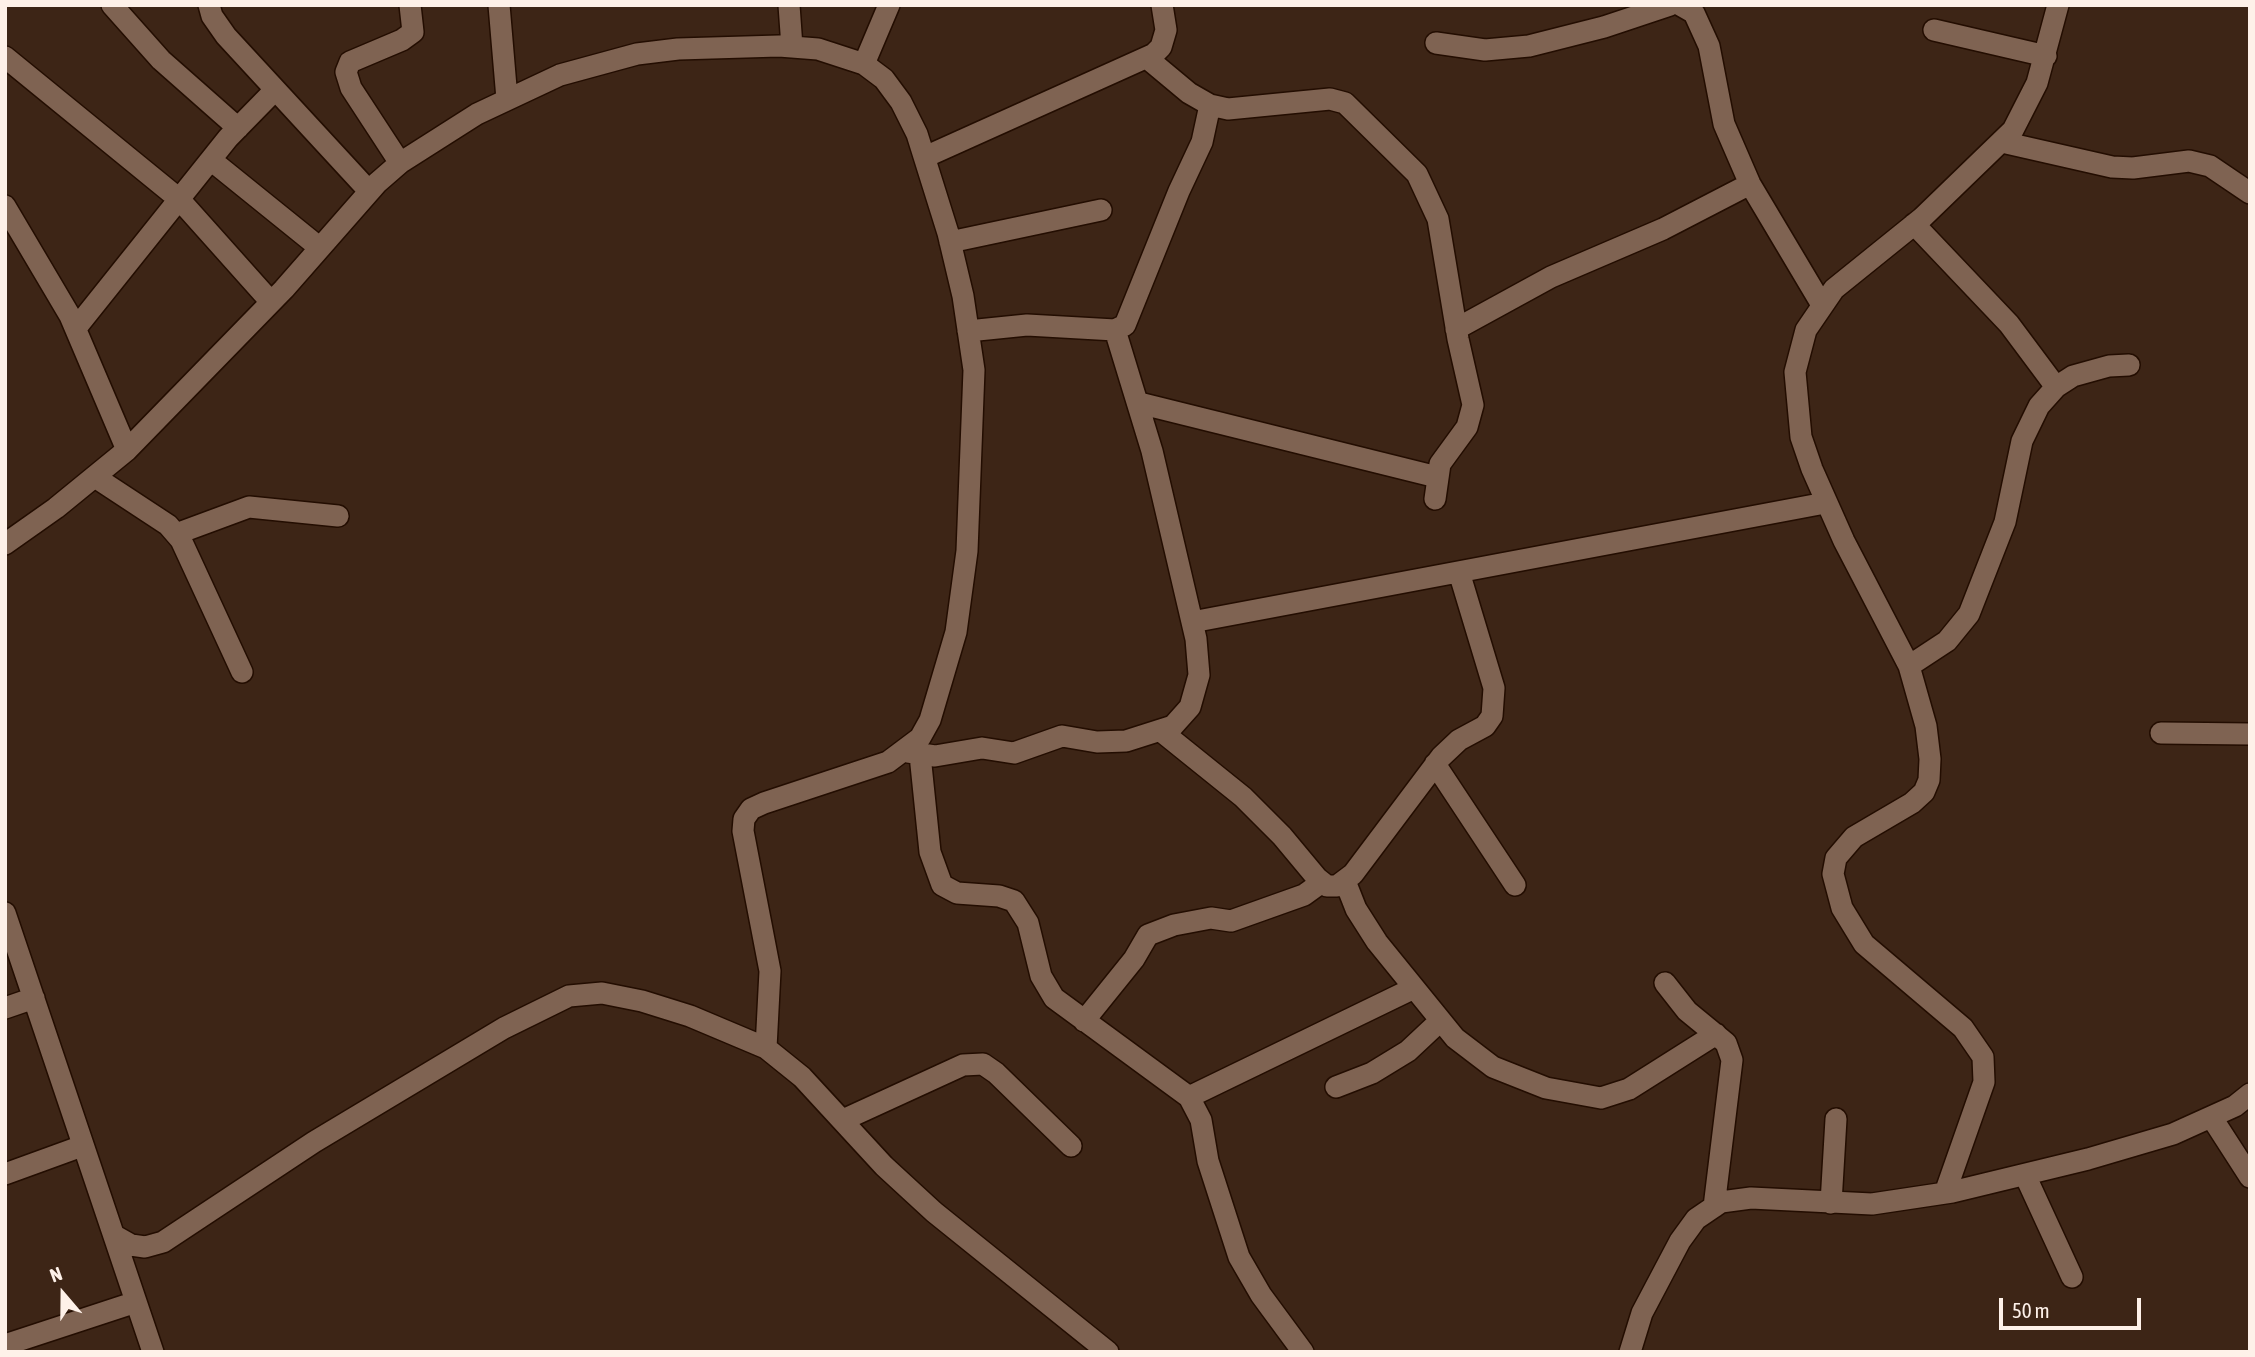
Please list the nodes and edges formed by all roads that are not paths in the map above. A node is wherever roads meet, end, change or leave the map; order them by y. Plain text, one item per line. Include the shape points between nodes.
1 (112, 5) edge
2 (209, 5) edge
3 (410, 5) edge
4 (499, 5) edge
5 (789, 5) edge
6 (888, 5) edge
7 (1162, 5) edge
8 (1670, 5) edge
9 (1680, 5) edge
10 (2058, 5) edge
11 (1934, 30) dead end
12 (1436, 43) dead end
13 (792, 47) junction
14 (2046, 56) junction
15 (5, 57) edge
16 (1147, 58) junction
17 (864, 64) junction
18 (274, 91) junction
19 (507, 99) junction
20 (1210, 105) junction
21 (237, 128) junction
22 (2002, 142) junction
23 (925, 157) junction
24 (211, 160) junction
25 (400, 163) junction
26 (1750, 184) junction
27 (369, 191) junction
28 (2250, 192) edge
29 (179, 199) junction
30 (5, 206) edge
31 (1101, 210) dead end
32 (1914, 224) junction
33 (950, 242) junction
34 (320, 248) junction
35 (271, 302) junction
36 (1822, 305) junction
37 (76, 328) junction
38 (1456, 329) junction
39 (1115, 330) junction
40 (968, 331) junction
41 (2129, 365) dead end
42 (2056, 387) junction
43 (1139, 403) junction
44 (127, 450) junction
45 (95, 477) junction
46 (1437, 477) junction
47 (1435, 499) dead end
48 (1825, 503) junction
49 (338, 516) dead end
50 (176, 534) junction
51 (5, 544) edge
52 (1459, 572) junction
53 (1192, 622) junction
54 (1909, 666) junction
55 (242, 672) dead end
56 (1161, 732) junction
57 (2161, 733) dead end
58 (2250, 734) edge
59 (913, 753) junction
60 (1435, 764) junction
61 (1345, 881) junction
62 (1322, 882) junction
63 (1515, 885) dead end
64 (5, 913) edge
65 (1665, 983) dead end
66 (1414, 988) junction
67 (34, 998) junction
68 (5, 1007) edge
69 (1084, 1021) junction
70 (1440, 1021) junction
71 (1716, 1034) junction
72 (766, 1048) junction
73 (1336, 1087) dead end
74 (2250, 1094) edge
75 (1189, 1097) junction
76 (2212, 1118) junction
77 (1836, 1119) dead end
78 (843, 1120) junction
79 (82, 1146) junction
80 (1070, 1146) dead end
81 (5, 1174) edge
82 (2025, 1175) junction
83 (2250, 1177) edge
84 (1945, 1193) junction
85 (1831, 1203) junction
86 (1714, 1207) junction
87 (115, 1236) junction
88 (2073, 1277) dead end
89 (136, 1302) junction
90 (5, 1345) edge
91 (153, 1352) edge
92 (1108, 1352) edge
93 (1303, 1352) edge
94 (1630, 1352) edge

1 - 21 street via 161,60
2 - 18 street via 221,30
3 - 25 street via 413,32 350,62 346,72 351,88
4 - 19 street
5 - 13 street
6 - 17 street
7 - 16 street via 1164,40
8 - 12 street via 1529,46 1485,50
9 - 26 street via 1694,13 1709,46 1724,124
10 - 14 street
11 - 14 street
13 - 17 street via 842,55
13 - 19 street via 719,46 637,54 560,75
14 - 22 street via 2026,109
15 - 29 street
16 - 20 street
16 - 23 street
17 - 23 street via 884,79 901,102
18 - 21 street
18 - 27 street
19 - 25 street
20 - 38 street via 1246,108 1330,99 1352,109 1403,158 1430,197 1442,237
20 - 39 street via 1202,142 1178,191 1129,319
21 - 24 street
22 - 28 street via 2112,167 2189,161 2210,166
22 - 32 street
23 - 33 street
24 - 29 street
24 - 34 street
25 - 27 street
26 - 36 street
26 - 38 street via 1663,229 1551,277
27 - 34 street
29 - 35 street
29 - 37 street
30 - 37 street
31 - 33 street
32 - 36 street via 1863,263
32 - 42 street via 2009,324
33 - 40 street
34 - 35 street
35 - 44 street
36 - 48 street via 1806,331 1795,372 1801,436
37 - 44 street
38 - 46 street via 1470,385 1472,416 1445,455
39 - 40 street via 1048,324
39 - 43 street
40 - 59 street via 974,370 972,470 956,632 930,720
41 - 42 street via 2087,372
42 - 54 street via 2039,406 2022,442 2011,502 1969,614 1947,641
43 - 46 street
43 - 53 street
44 - 45 street
45 - 50 street
45 - 51 street
46 - 47 street
48 - 52 street
48 - 54 street
49 - 50 street via 249,507
50 - 55 street via 189,553
52 - 53 street
52 - 60 street via 1494,688 1494,705 1485,726 1459,740
53 - 56 street via 1199,659 1196,693 1183,717
54 - 84 street via 1926,726 1929,780 1912,803 1844,846 1833,874 1842,908 1864,944 1964,1028 1983,1057 1984,1082
56 - 59 street via 1111,742 1054,737 1014,753 982,748 947,755
56 - 62 street via 1243,797
57 - 58 street
59 - 69 street via 937,877 949,891 999,896 1019,906 1046,987
59 - 72 street via 764,803 744,819 770,971
60 - 61 street
60 - 63 street
61 - 62 street via 1337,886
61 - 66 street via 1371,934
62 - 69 street via 1304,895 1231,921 1211,918 1148,935
64 - 67 street
65 - 71 street via 1687,1011
66 - 70 street
66 - 75 street
67 - 68 street
67 - 79 street
69 - 75 street
70 - 71 street via 1493,1067 1546,1088 1601,1098 1629,1089
70 - 73 street via 1408,1051 1372,1073
71 - 86 street via 1726,1043 1732,1060
72 - 78 street
72 - 87 street via 642,1001 602,993 569,996 504,1028 338,1128 163,1242 145,1247
74 - 76 street
75 - 93 street via 1201,1120 1208,1161 1239,1257
76 - 82 street via 2173,1134
76 - 83 street
77 - 85 street
78 - 80 street via 950,1070 982,1064
78 - 92 street via 934,1212
79 - 81 street
79 - 87 street
82 - 84 street
82 - 88 street
84 - 85 street via 1872,1204
85 - 86 street via 1751,1198
86 - 94 street via 1696,1219 1666,1265 1642,1313
87 - 89 street
89 - 90 street
89 - 91 street

